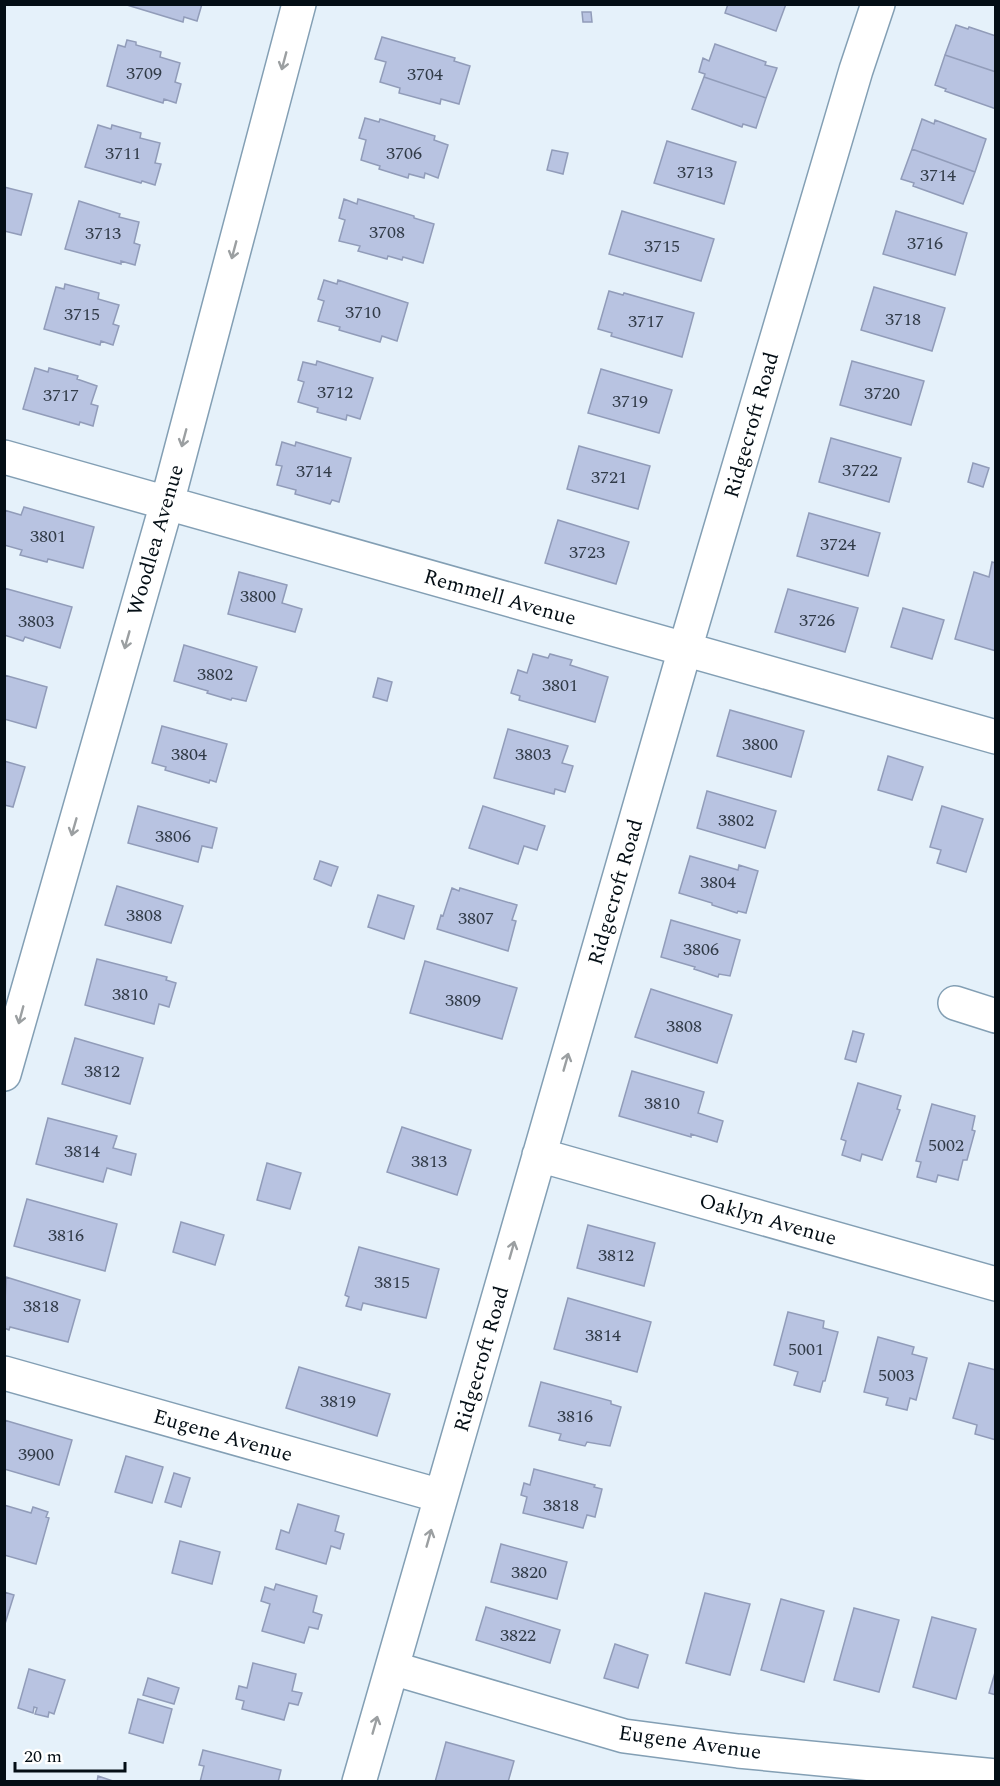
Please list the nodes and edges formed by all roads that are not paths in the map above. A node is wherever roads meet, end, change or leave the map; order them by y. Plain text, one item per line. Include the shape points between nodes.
1 (299, 4) edge
2 (878, 4) edge
3 (4, 457) edge
4 (166, 503) junction
5 (685, 649) junction
6 (996, 736) edge
7 (955, 1004) dead end
8 (996, 1016) edge
9 (4, 1074) edge
10 (539, 1155) junction
11 (996, 1284) edge
12 (4, 1373) edge
13 (441, 1496) junction
14 (392, 1668) junction
15 (996, 1776) edge
16 (359, 1782) edge

1 -> 4 street, Woodlea Avenue
2 - 5 street, Ridgecroft Road
3 - 4 street, Remmell Avenue
4 - 5 street, Remmell Avenue
4 -> 9 street, Woodlea Avenue
5 - 6 street, Remmell Avenue
10 -> 5 street, Ridgecroft Road
7 - 8 street
10 - 11 street, Oaklyn Avenue
13 -> 10 street, Ridgecroft Road
12 - 13 street, Eugene Avenue
14 -> 13 street, Ridgecroft Road
14 - 15 street, Eugene Avenue via 624,1736
16 -> 14 street, Ridgecroft Road

